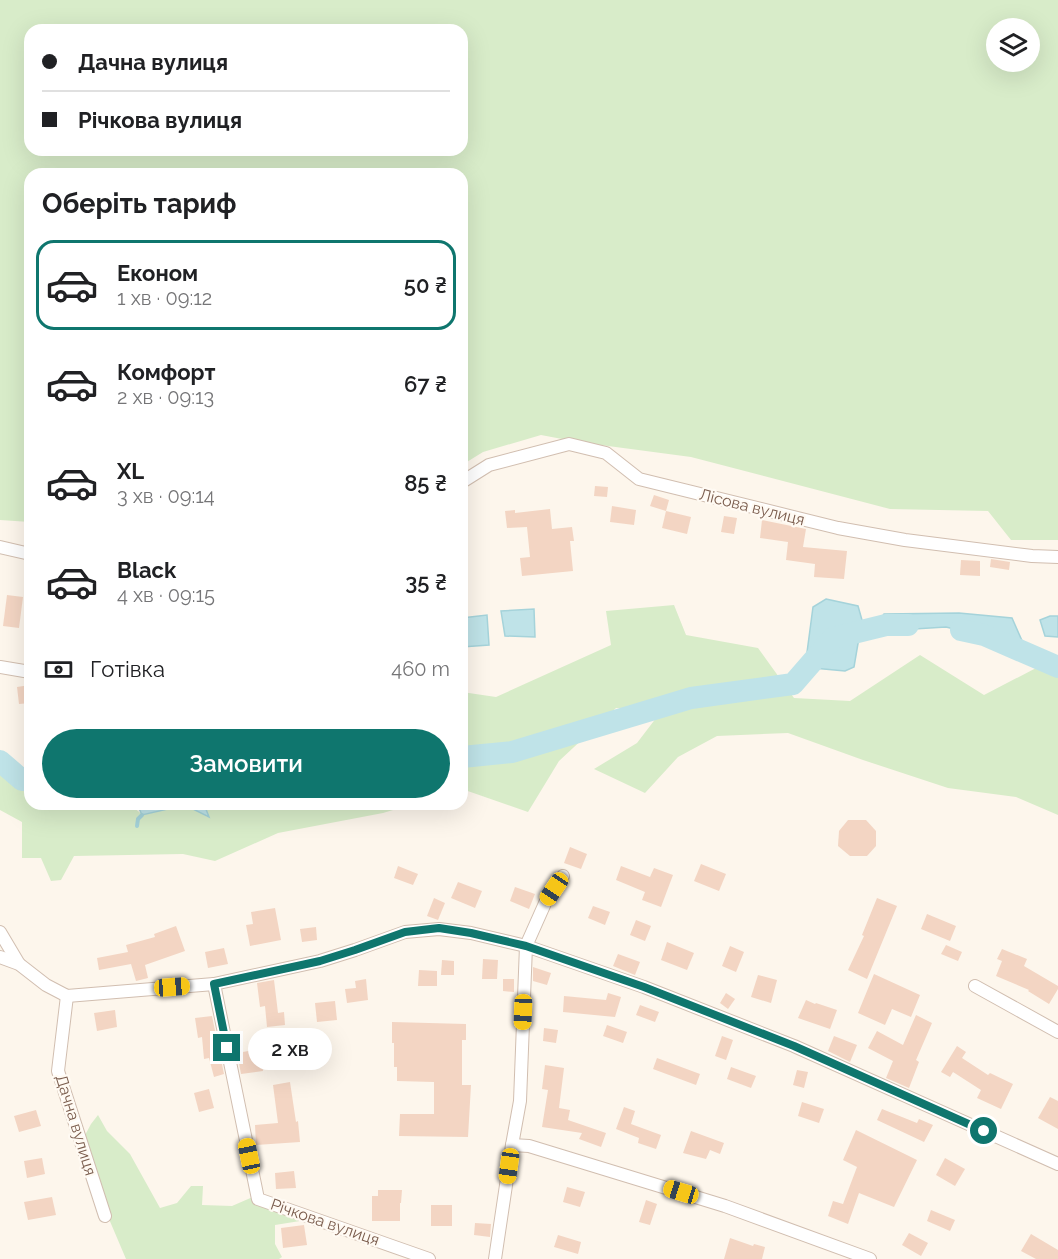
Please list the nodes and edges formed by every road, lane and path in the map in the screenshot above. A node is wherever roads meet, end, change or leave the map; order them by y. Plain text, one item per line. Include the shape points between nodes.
1 (468, 478) edge
2 (0, 548) edge
3 (24, 553) edge
4 (1058, 557) edge
5 (0, 667) edge
6 (24, 671) edge
7 (563, 876) dead end
8 (0, 932) edge
9 (526, 946) junction
10 (0, 957) edge
11 (19, 964) junction
12 (214, 984) junction
13 (975, 986) dead end
14 (66, 996) junction
15 (1058, 1032) edge
16 (512, 1146) junction
17 (1058, 1164) edge
18 (105, 1216) dead end
19 (429, 1259) edge
20 (495, 1259) edge
21 (870, 1259) edge

1 - 4 street, Лісова вулиця via 489,465 569,444 606,453 639,480 838,528 904,540
2 - 3 street
5 - 6 street
7 - 9 street
8 - 11 street
9 - 12 street via 439,928 405,932 320,961
9 - 16 street via 520,1101
9 - 17 street via 794,1046
10 - 11 street
11 - 14 street
12 - 14 street
12 - 19 street, Річкова вулиця via 258,1199
13 - 15 street
14 - 18 street, Дачна вулиця via 58,1071
16 - 20 street
16 - 21 street via 529,1146 725,1206

